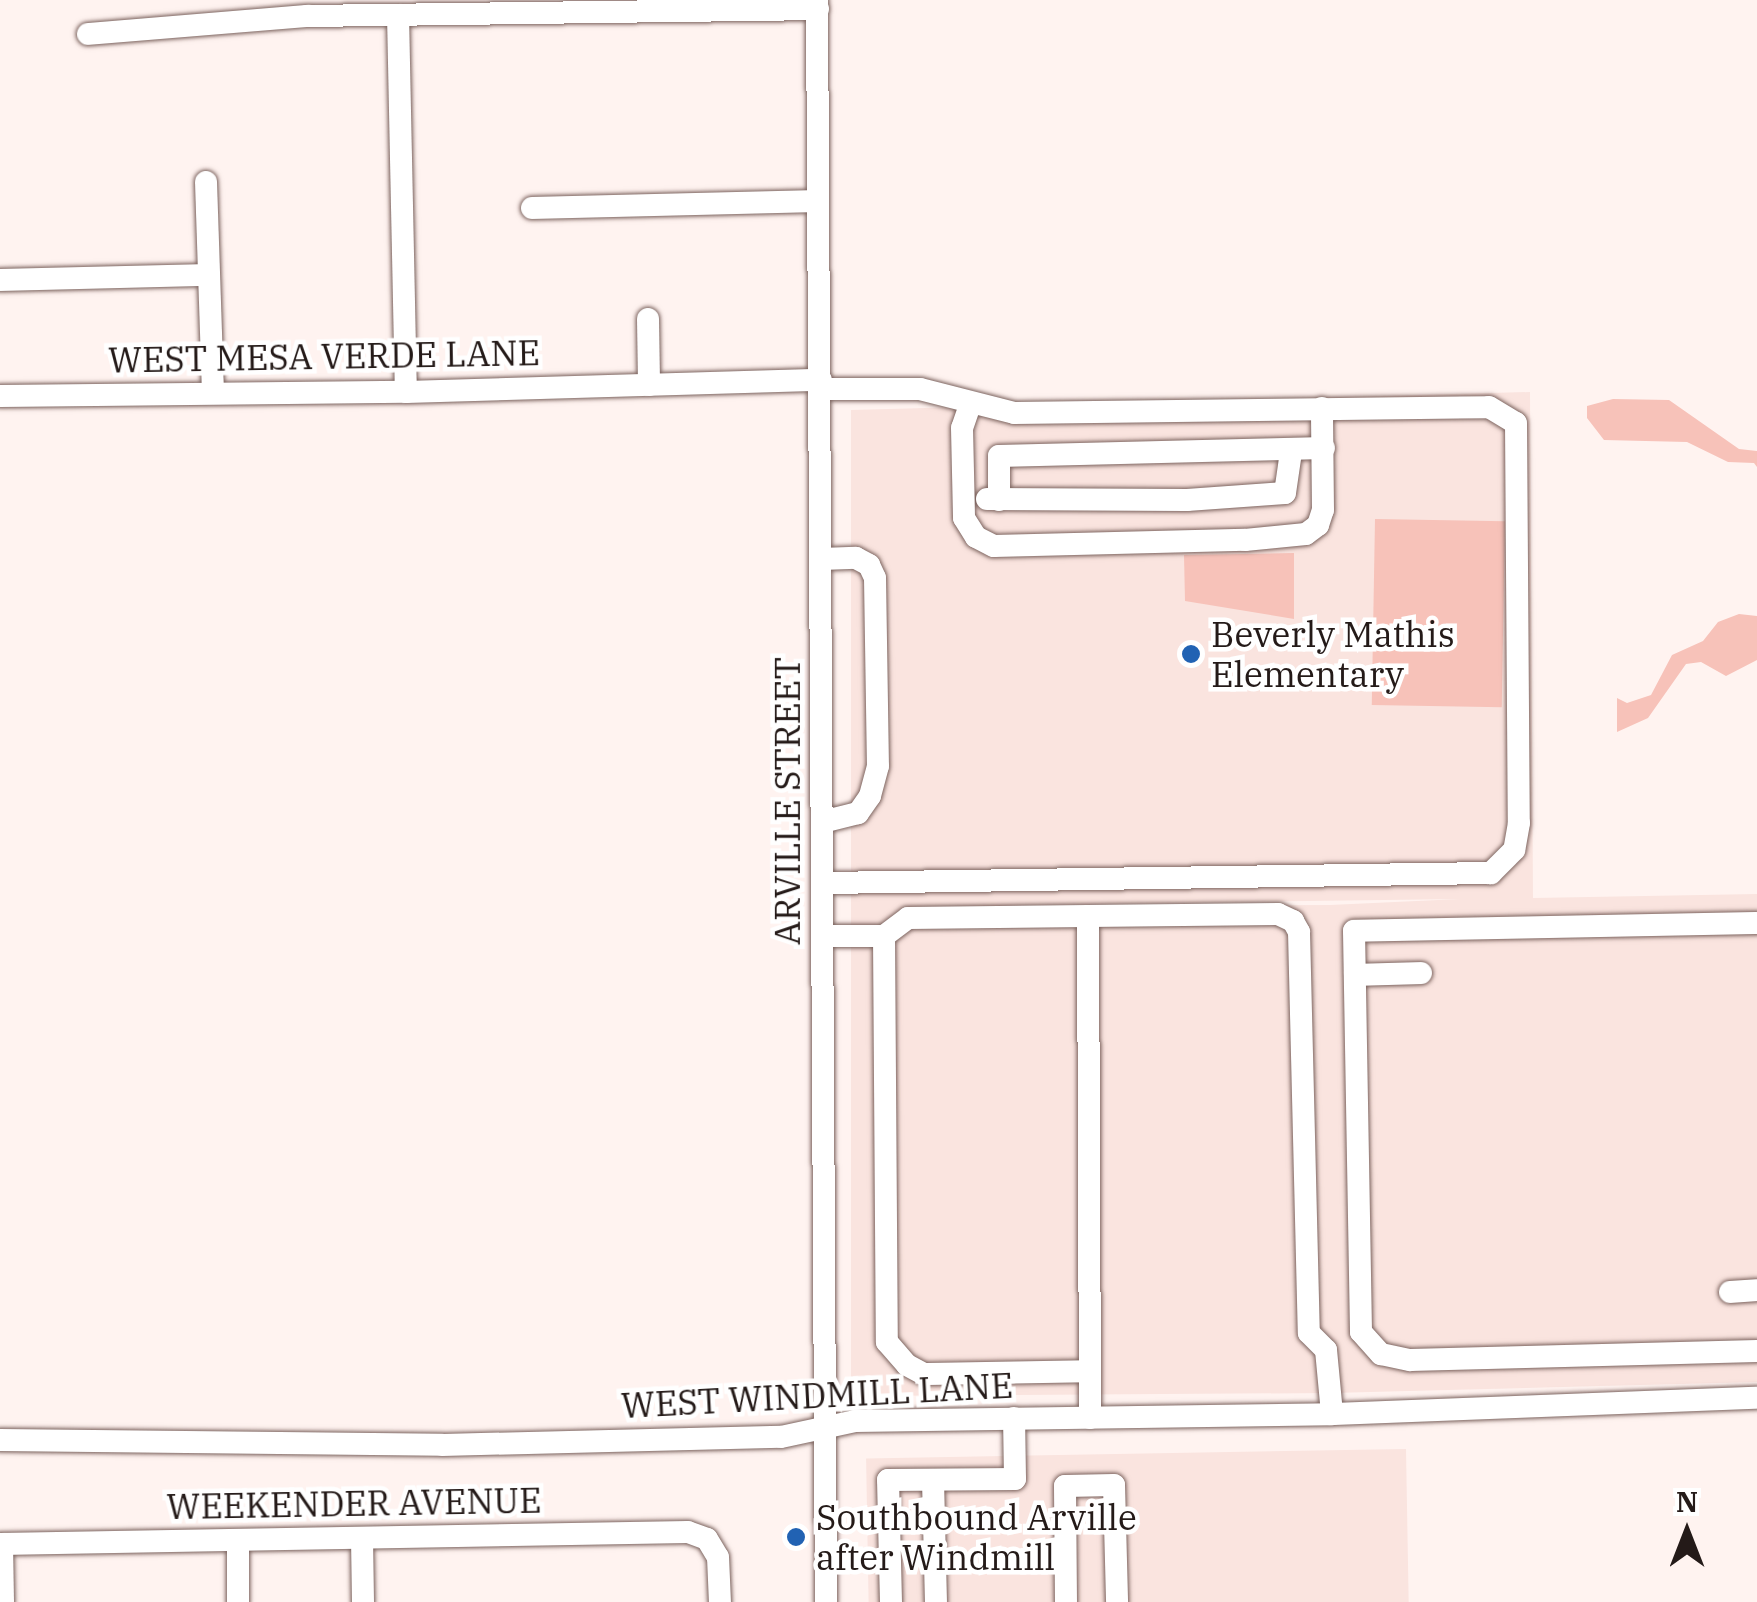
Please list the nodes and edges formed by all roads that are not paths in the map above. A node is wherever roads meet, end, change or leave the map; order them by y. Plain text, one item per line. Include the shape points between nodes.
1 (818, 4) edge
2 (398, 15) junction
3 (88, 34) dead end
4 (206, 182) dead end
5 (818, 202) junction
6 (532, 208) dead end
7 (209, 275) junction
8 (0, 280) edge
9 (648, 319) dead end
10 (650, 385) junction
11 (821, 385) junction
12 (406, 392) junction
13 (214, 393) junction
14 (0, 396) edge
15 (970, 405) junction
16 (1322, 408) junction
17 (1324, 448) junction
18 (1291, 452) junction
19 (963, 496) junction
20 (998, 500) junction
21 (822, 559) junction
22 (822, 822) junction
23 (823, 883) junction
24 (1088, 916) junction
25 (1757, 924) edge
26 (823, 936) junction
27 (884, 936) junction
28 (1421, 973) dead end
29 (1355, 975) junction
30 (1757, 1290) edge
31 (1730, 1292) dead end
32 (1361, 1332) junction
33 (1326, 1350) junction
34 (1757, 1352) edge
35 (1090, 1370) junction
36 (1757, 1398) edge
37 (1332, 1414) junction
38 (1014, 1418) junction
39 (1090, 1418) junction
40 (825, 1428) junction
41 (0, 1440) edge
42 (933, 1480) junction
43 (362, 1538) junction
44 (238, 1540) junction
45 (1, 1544) edge
46 (3, 1602) edge
47 (238, 1602) edge
48 (363, 1602) edge
49 (720, 1602) edge
50 (826, 1602) edge
51 (891, 1602) edge
52 (936, 1602) edge
53 (1066, 1602) edge
54 (1117, 1602) edge

1 - 2 street
1 - 5 street, ARVILLE STREET
2 - 3 street
2 - 12 street
4 - 7 street
5 - 6 street
5 - 11 street, ARVILLE STREET
7 - 8 street
7 - 13 street
9 - 10 street
10 - 11 street, WEST MESA VERDE LANE
10 - 12 street, WEST MESA VERDE LANE
11 - 15 street, WEST MESA VERDE LANE via 920,389
11 - 21 street, ARVILLE STREET
12 - 13 street, WEST MESA VERDE LANE
13 - 14 street, WEST MESA VERDE LANE
15 - 16 street, WEST MESA VERDE LANE via 1014,413
15 - 19 street via 962,428
16 - 17 street
16 - 23 street, WEST MESA VERDE LANE via 1489,407 1516,423 1519,823 1514,850 1502,864 1491,873
17 - 18 street
17 - 19 street via 1323,510 1306,534 994,546 976,537 964,518
18 - 20 street via 1285,493
18 - 20 street via 999,456
19 - 20 street
21 - 22 street, ARVILLE STREET
21 - 22 street via 856,558 875,578 878,766 858,813
22 - 23 street, ARVILLE STREET
23 - 26 street, ARVILLE STREET
24 - 27 street via 908,918
24 - 33 street via 1278,914 1293,921 1299,932 1309,1333
24 - 35 street
25 - 29 street via 1354,931
26 - 27 street
26 - 40 street, ARVILLE STREET
27 - 35 street via 887,1342 924,1374
28 - 29 street
29 - 32 street
30 - 31 street
32 - 33 street
32 - 34 street via 1381,1354 1410,1360
33 - 37 street
35 - 39 street
36 - 37 street, WEST WINDMILL LANE
37 - 39 street, WEST WINDMILL LANE
38 - 39 street, WEST WINDMILL LANE
38 - 40 street, WEST WINDMILL LANE via 855,1421
38 - 42 street via 1015,1479
40 - 41 street, WEST WINDMILL LANE via 780,1438 462,1445
40 - 50 street, ARVILLE STREET
42 - 51 street via 888,1480
42 - 52 street
43 - 44 street, WEEKENDER AVENUE
43 - 48 street
43 - 49 street, WEEKENDER AVENUE via 688,1532 707,1538 718,1558
44 - 45 street, WEEKENDER AVENUE
44 - 47 street
45 - 46 street
53 - 54 street via 1064,1486 1114,1485

